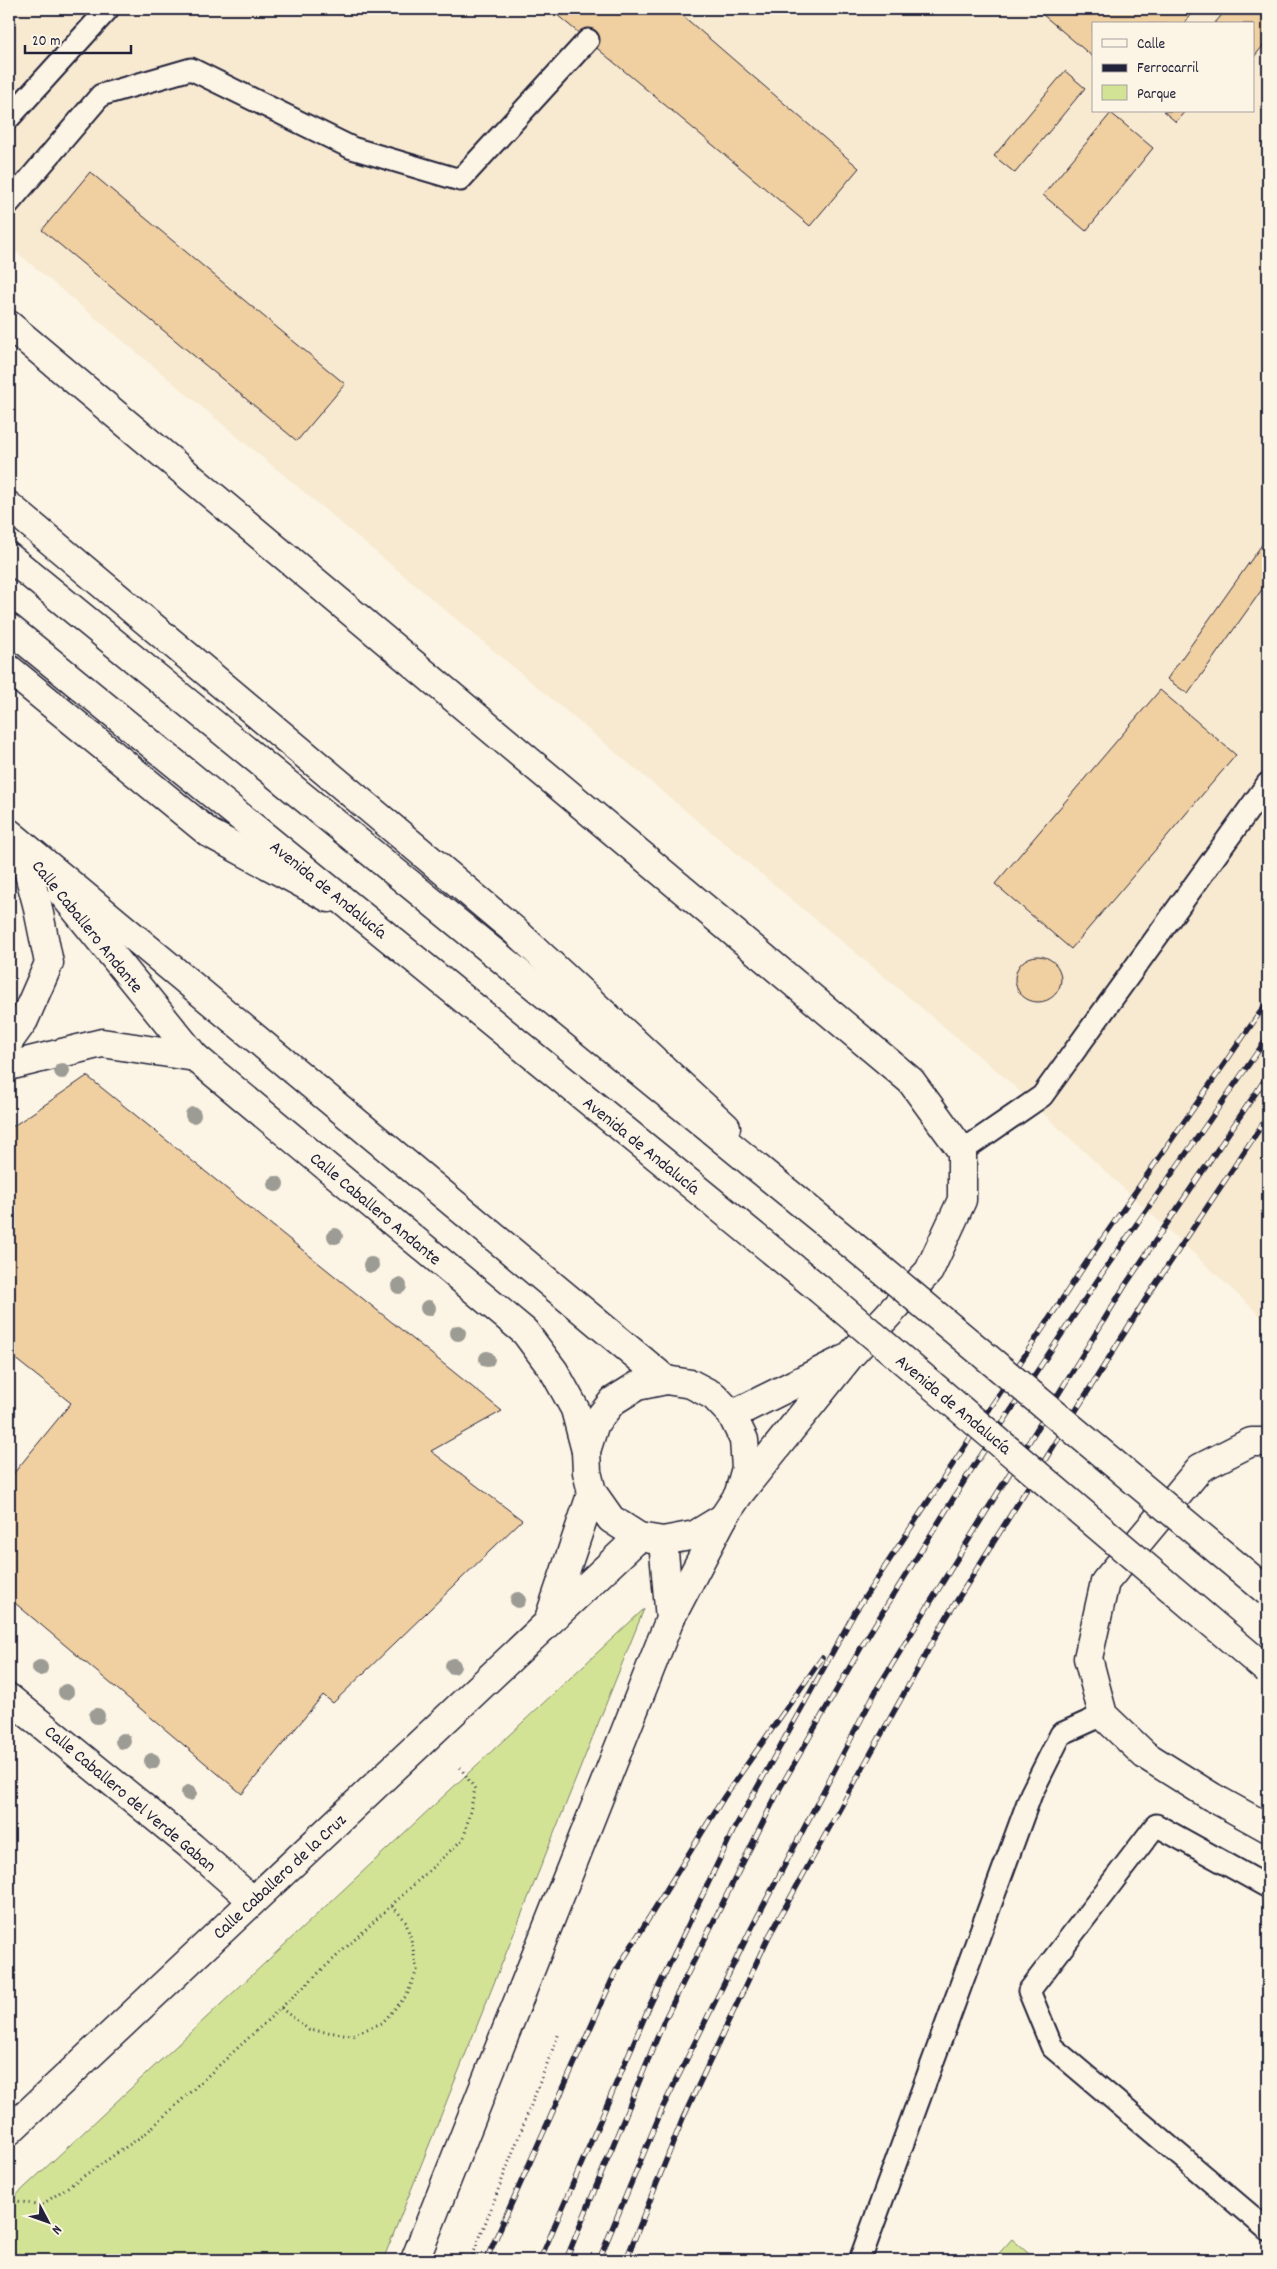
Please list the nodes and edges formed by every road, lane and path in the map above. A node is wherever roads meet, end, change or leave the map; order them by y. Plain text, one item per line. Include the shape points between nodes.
1 (108, 9) edge
2 (588, 40) dead end
3 (9, 118) edge
4 (9, 203) edge
5 (9, 325) edge
6 (13, 509) edge
7 (9, 557) edge
8 (9, 628) edge
9 (9, 668) edge
10 (1268, 784) edge
11 (15, 838) edge
12 (363, 917) junction
13 (9, 1041) edge
14 (195, 1057) junction
15 (9, 1066) edge
16 (962, 1151) junction
17 (851, 1244) junction
18 (849, 1357) junction
19 (666, 1380) junction
20 (732, 1415) junction
21 (1268, 1442) edge
22 (586, 1451) junction
23 (592, 1492) junction
24 (739, 1494) junction
25 (723, 1518) junction
26 (651, 1539) junction
27 (1268, 1592) edge
28 (670, 1619) junction
29 (549, 1620) junction
30 (1268, 1670) edge
31 (9, 1698) edge
32 (1103, 1715) junction
33 (460, 1767) dead end
34 (1268, 1828) edge
35 (1268, 1887) edge
36 (252, 1900) junction
37 (391, 1905) junction
38 (281, 2008) junction
39 (559, 2033) dead end
40 (9, 2131) edge
41 (9, 2199) edge
42 (1268, 2230) edge
43 (415, 2260) edge
44 (471, 2260) edge
45 (860, 2260) edge

1 - 3 lane
2 - 4 lane via 460,180 352,148 191,69 102,95
5 - 16 street via 912,1081
6 - 17 street via 514,930
7 - 17 street
8 - 12 street, Avenida de Andalucía
9 - 12 street via 209,833
10 - 16 lane via 1042,1096
11 - 13 street via 37,904 49,963 24,1020
11 - 14 street, Calle Caballero Andante
11 - 19 street, Calle Caballero Andante
12 - 30 street, Avenida de Andalucía, bridge via 818,1288
14 - 15 street via 102,1043
14 - 22 street, Calle Caballero Andante via 525,1332 576,1408
16 - 18 street via 962,1200 929,1271
17 - 27 street, bridge
18 - 20 street
18 - 24 street
19 - 20 street via 691,1384 714,1396
19 - 22 street via 637,1386 613,1401 595,1423
20 - 24 street via 744,1440 746,1468
21 - 32 street via 1251,1442 1200,1468 1105,1582 1088,1658
22 - 23 street
23 - 26 street via 611,1519
23 - 29 street, Calle Caballero de la Cruz
24 - 25 street
25 - 26 street via 695,1535
25 - 28 street
26 - 28 street
26 - 29 street, Calle Caballero de la Cruz
28 - 43 street
29 - 36 street, Calle Caballero de la Cruz
31 - 36 street, Calle Caballero del Verde Gaban
32 - 34 street via 1144,1755
32 - 45 lane via 1061,1734 1031,1794
33 - 37 path via 475,1789 464,1838
35 - 42 lane via 1156,1825 1029,1991 1052,2047
36 - 40 street, Calle Caballero de la Cruz
37 - 38 path
37 - 38 path via 404,1920 417,1970 407,1996 382,2023 352,2035 309,2030
38 - 41 path via 145,2134 40,2206
39 - 44 path

